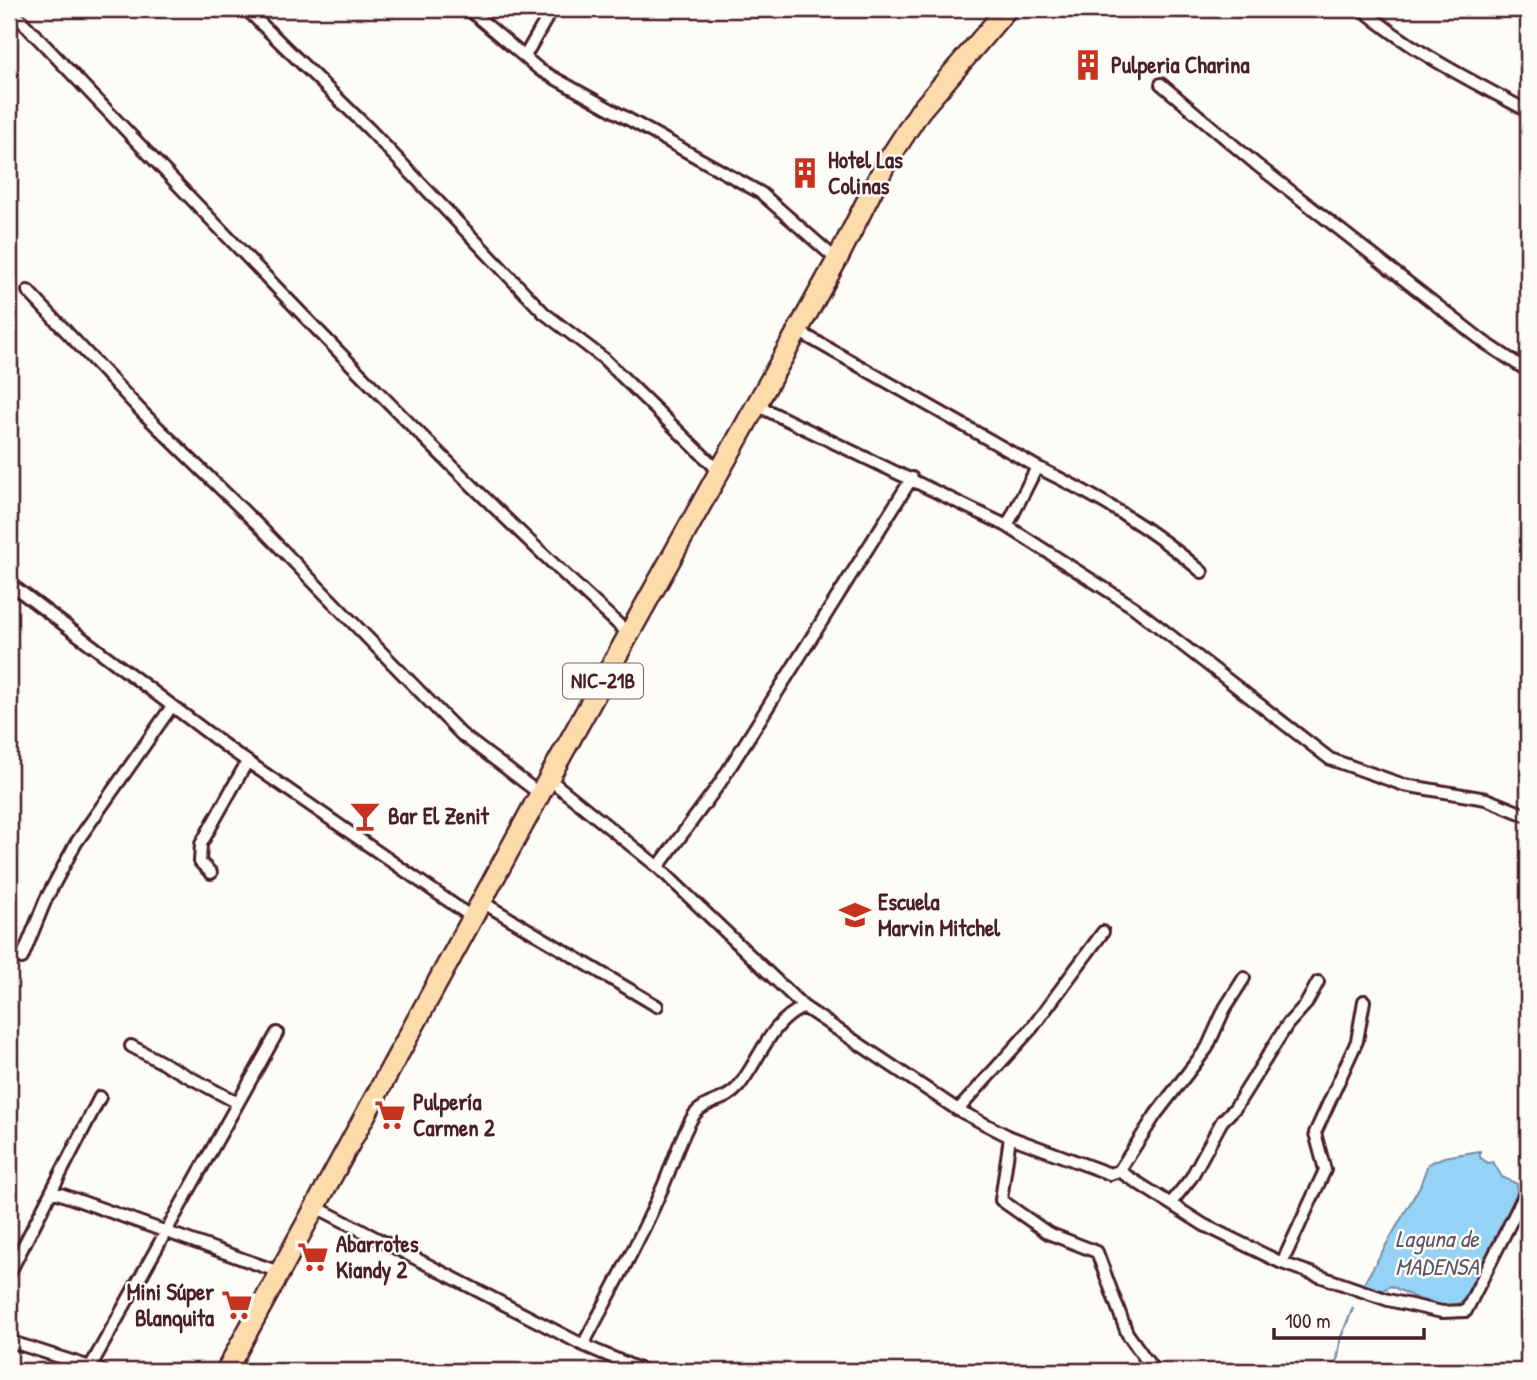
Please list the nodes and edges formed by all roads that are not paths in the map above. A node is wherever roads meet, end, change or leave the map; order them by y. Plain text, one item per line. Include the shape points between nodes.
1 (10, 9) edge
2 (246, 9) edge
3 (468, 9) edge
4 (552, 9) edge
5 (1007, 9) edge
6 (1362, 9) edge
7 (525, 56) junction
8 (1161, 83) dead end
9 (1522, 108) dead end
10 (837, 260) junction
11 (28, 291) dead end
12 (796, 330) junction
13 (1528, 371) edge
14 (757, 405) junction
15 (1037, 467) junction
16 (718, 470) junction
17 (912, 478) junction
18 (1007, 526) junction
19 (1202, 572) dead end
20 (9, 583) edge
21 (629, 634) junction
22 (172, 706) junction
23 (247, 762) junction
24 (544, 786) junction
25 (1528, 816) edge
26 (658, 867) junction
27 (211, 873) dead end
28 (477, 910) junction
29 (1103, 932) dead end
30 (22, 958) dead end
31 (1244, 978) dead end
32 (1318, 982) dead end
33 (1364, 1001) dead end
34 (657, 1006) dead end
35 (804, 1007) junction
36 (277, 1033) dead end
37 (131, 1046) dead end
38 (100, 1097) dead end
39 (236, 1102) junction
40 (958, 1110) junction
41 (1010, 1137) junction
42 (1119, 1171) junction
43 (1528, 1188) edge
44 (52, 1191) junction
45 (1171, 1203) junction
46 (316, 1207) junction
47 (168, 1231) junction
48 (1282, 1263) junction
49 (279, 1272) junction
50 (9, 1274) edge
51 (9, 1341) edge
52 (583, 1345) junction
53 (90, 1369) edge
54 (103, 1371) edge
55 (226, 1371) edge
56 (644, 1371) edge
57 (1154, 1371) edge

1 - 21 street via 528,543
2 - 16 street via 369,129 544,313 603,358
3 - 7 street
4 - 7 street
5 - 10 highway, NIC-21B via 920,111 885,165
6 - 9 street via 1441,65
7 - 10 street via 540,70 761,193
8 - 13 street via 1257,165 1483,342
10 - 12 highway, NIC-21B
11 - 24 street via 461,734
12 - 14 highway, NIC-21B
12 - 15 street
14 - 16 highway, NIC-21B
14 - 17 street
15 - 18 street
15 - 19 street via 1095,495 1170,544
16 - 21 highway, NIC-21B
17 - 18 street
17 - 26 street via 720,783
18 - 25 street via 1132,606 1330,760 1404,785 1486,799
20 - 22 street
21 - 24 highway, NIC-21B
22 - 23 street
22 - 30 street via 76,843 46,898
23 - 27 street via 201,844 200,862
23 - 28 street
24 - 26 street
24 - 28 highway, NIC-21B
26 - 35 street
28 - 34 street
28 - 46 highway, NIC-21B
29 - 40 street via 1032,1028
31 - 42 street via 1207,1048
32 - 45 street
33 - 48 street via 1357,1041 1315,1133 1325,1170
35 - 40 street
35 - 52 street via 784,1020 737,1088 694,1115 660,1194
36 - 39 street
37 - 39 street
38 - 44 street
39 - 47 street
40 - 41 street
41 - 42 street via 1110,1174
41 - 57 street via 1000,1200 1048,1233 1097,1252 1128,1333
42 - 45 street
43 - 48 street via 1466,1311 1443,1312 1388,1300
44 - 47 street
44 - 50 street
45 - 48 street
46 - 49 highway, NIC-21B
46 - 52 street
47 - 49 street
47 - 53 street
49 - 55 highway, NIC-21B
51 - 53 street
52 - 56 street
53 - 54 street

